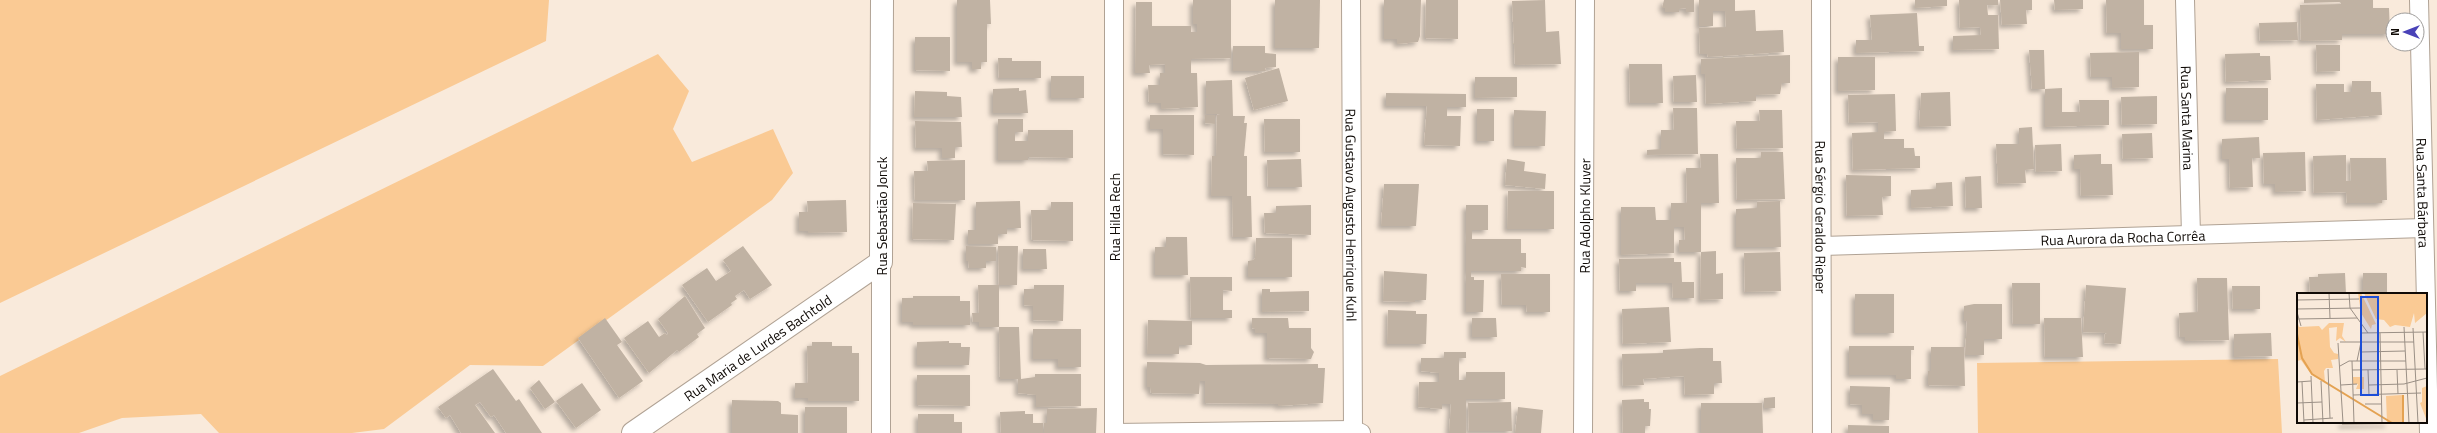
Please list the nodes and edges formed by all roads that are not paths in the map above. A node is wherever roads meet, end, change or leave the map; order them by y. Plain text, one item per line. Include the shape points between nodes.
1 (882, 0) edge
2 (1114, 0) edge
3 (1351, 0) edge
4 (1585, 0) edge
5 (1821, 0) edge
6 (2184, 0) edge
7 (2419, 0) edge
8 (2424, 228) junction
9 (2191, 235) junction
10 (1822, 246) junction
11 (881, 262) junction
12 (2426, 293) edge
13 (2427, 351) edge
14 (1357, 431) edge
15 (1244, 432) edge
16 (633, 433) edge
17 (881, 433) edge
18 (1114, 433) edge
19 (1582, 433) edge
20 (1822, 433) edge
21 (2429, 433) edge

1 - 11 street, Rua Sebastião Jonck
2 - 18 street, Rua Hilda Rech
3 - 14 street, Rua Gustavo Augusto Henrique Kuhl
4 - 19 street, Rua Adolpho Kluver
5 - 10 street, Rua Sérgio Geraldo Rieper
6 - 9 street, Rua Santa Marina
7 - 8 street, Rua Santa Bárbara
8 - 9 street, Rua Aurora da Rocha Corrêa
8 - 12 street, Rua Santa Bárbara
9 - 10 street, Rua Aurora da Rocha Corrêa
10 - 20 street, Rua Sérgio Geraldo Rieper
11 - 16 street, Rua Maria de Lurdes Bachtold
11 - 17 street, Rua Sebastião Jonck
13 - 21 street, Rua Santa Bárbara
14 - 15 street
15 - 18 street

